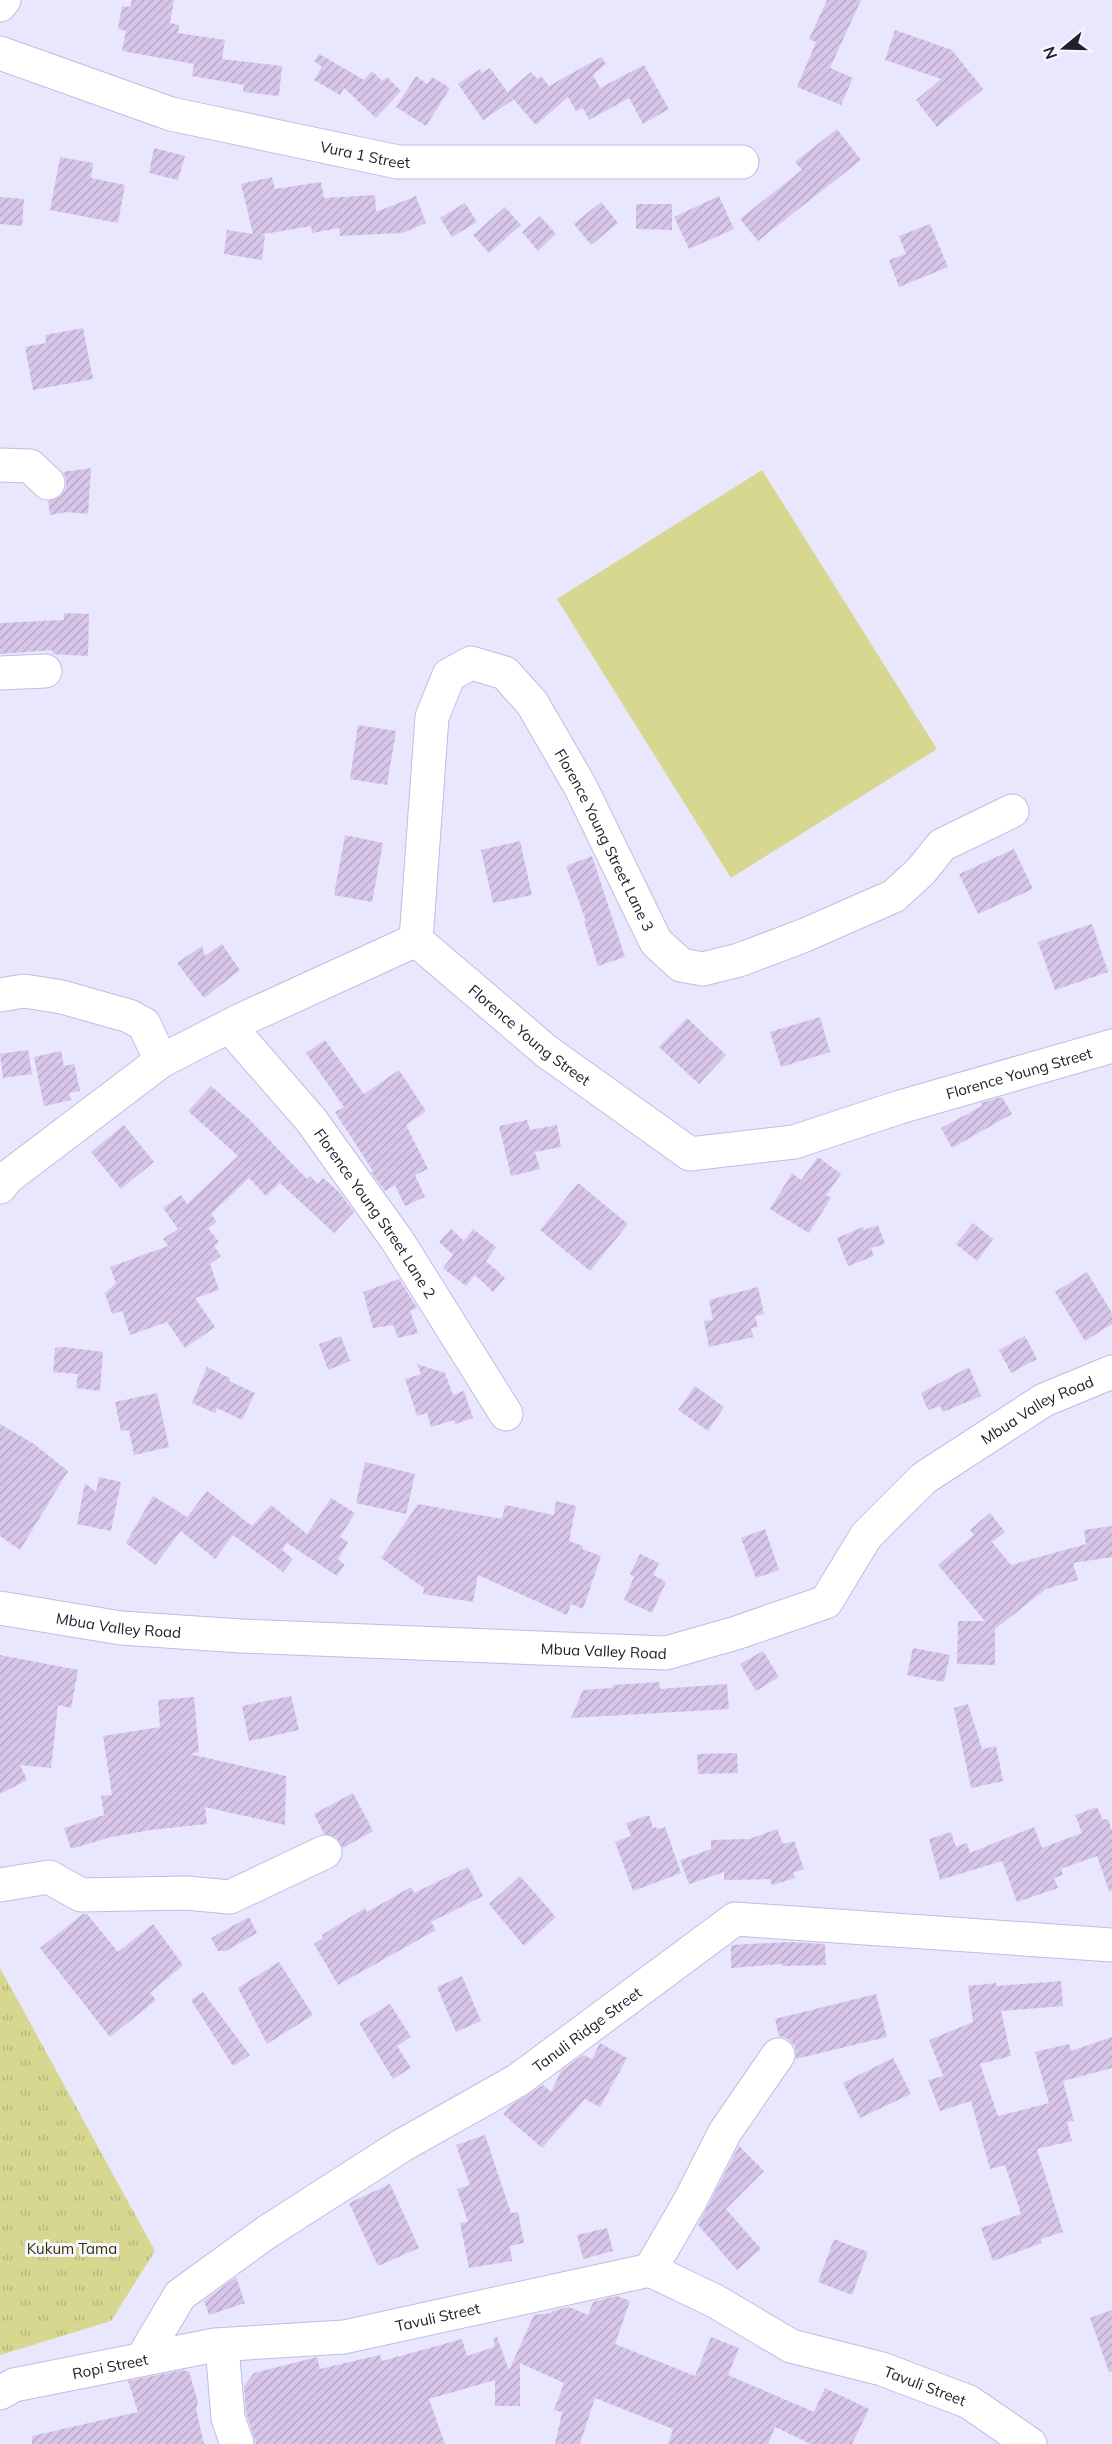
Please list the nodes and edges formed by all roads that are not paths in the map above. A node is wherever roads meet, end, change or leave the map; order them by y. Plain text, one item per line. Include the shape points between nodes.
1 (4, 0) edge
2 (0, 4) edge
3 (0, 53) edge
4 (742, 162) dead end
5 (0, 465) edge
6 (48, 483) dead end
7 (45, 671) dead end
8 (0, 673) edge
9 (1012, 811) dead end
10 (416, 940) junction
11 (0, 995) edge
12 (229, 1026) junction
13 (1112, 1046) edge
14 (160, 1061) junction
15 (0, 1187) edge
16 (1112, 1371) edge
17 (506, 1414) dead end
18 (0, 1608) edge
19 (325, 1852) dead end
20 (0, 1885) edge
21 (1112, 1945) edge
22 (778, 2055) dead end
23 (650, 2270) junction
24 (222, 2346) junction
25 (142, 2360) junction
26 (0, 2393) edge
27 (237, 2444) edge
28 (1030, 2444) edge

1 - 2 street
3 - 4 street, Vura 1 Street via 171,114 398,162
5 - 6 street via 30,466
7 - 8 street
9 - 10 street, Florence Young Street Lane 3 via 942,845 894,896 739,960 703,969 681,965 656,942 580,786 532,703 505,673 471,663 449,675 432,717
10 - 12 street
10 - 13 street, Florence Young Street via 546,1051 690,1154 794,1142
11 - 14 street via 24,991 62,997 129,1016 144,1024
12 - 14 street
12 - 17 street, Florence Young Street Lane 2 via 311,1120 397,1240
14 - 15 street
16 - 18 street, Mbua Valley Road via 1044,1400 924,1478 866,1536 826,1602 666,1653 121,1628
19 - 20 street via 230,1897 186,1893 81,1895 49,1877
21 - 25 street, Tanuli Ridge Street via 735,1920 518,2080 401,2146 267,2232 180,2295
22 - 23 street via 725,2132
23 - 24 street, Tavuli Street via 344,2337
23 - 28 street, Tavuli Street via 715,2301 791,2346 882,2369 969,2402
24 - 25 street, Ropi Street
24 - 27 street via 228,2418
25 - 26 street, Ropi Street via 14,2385

